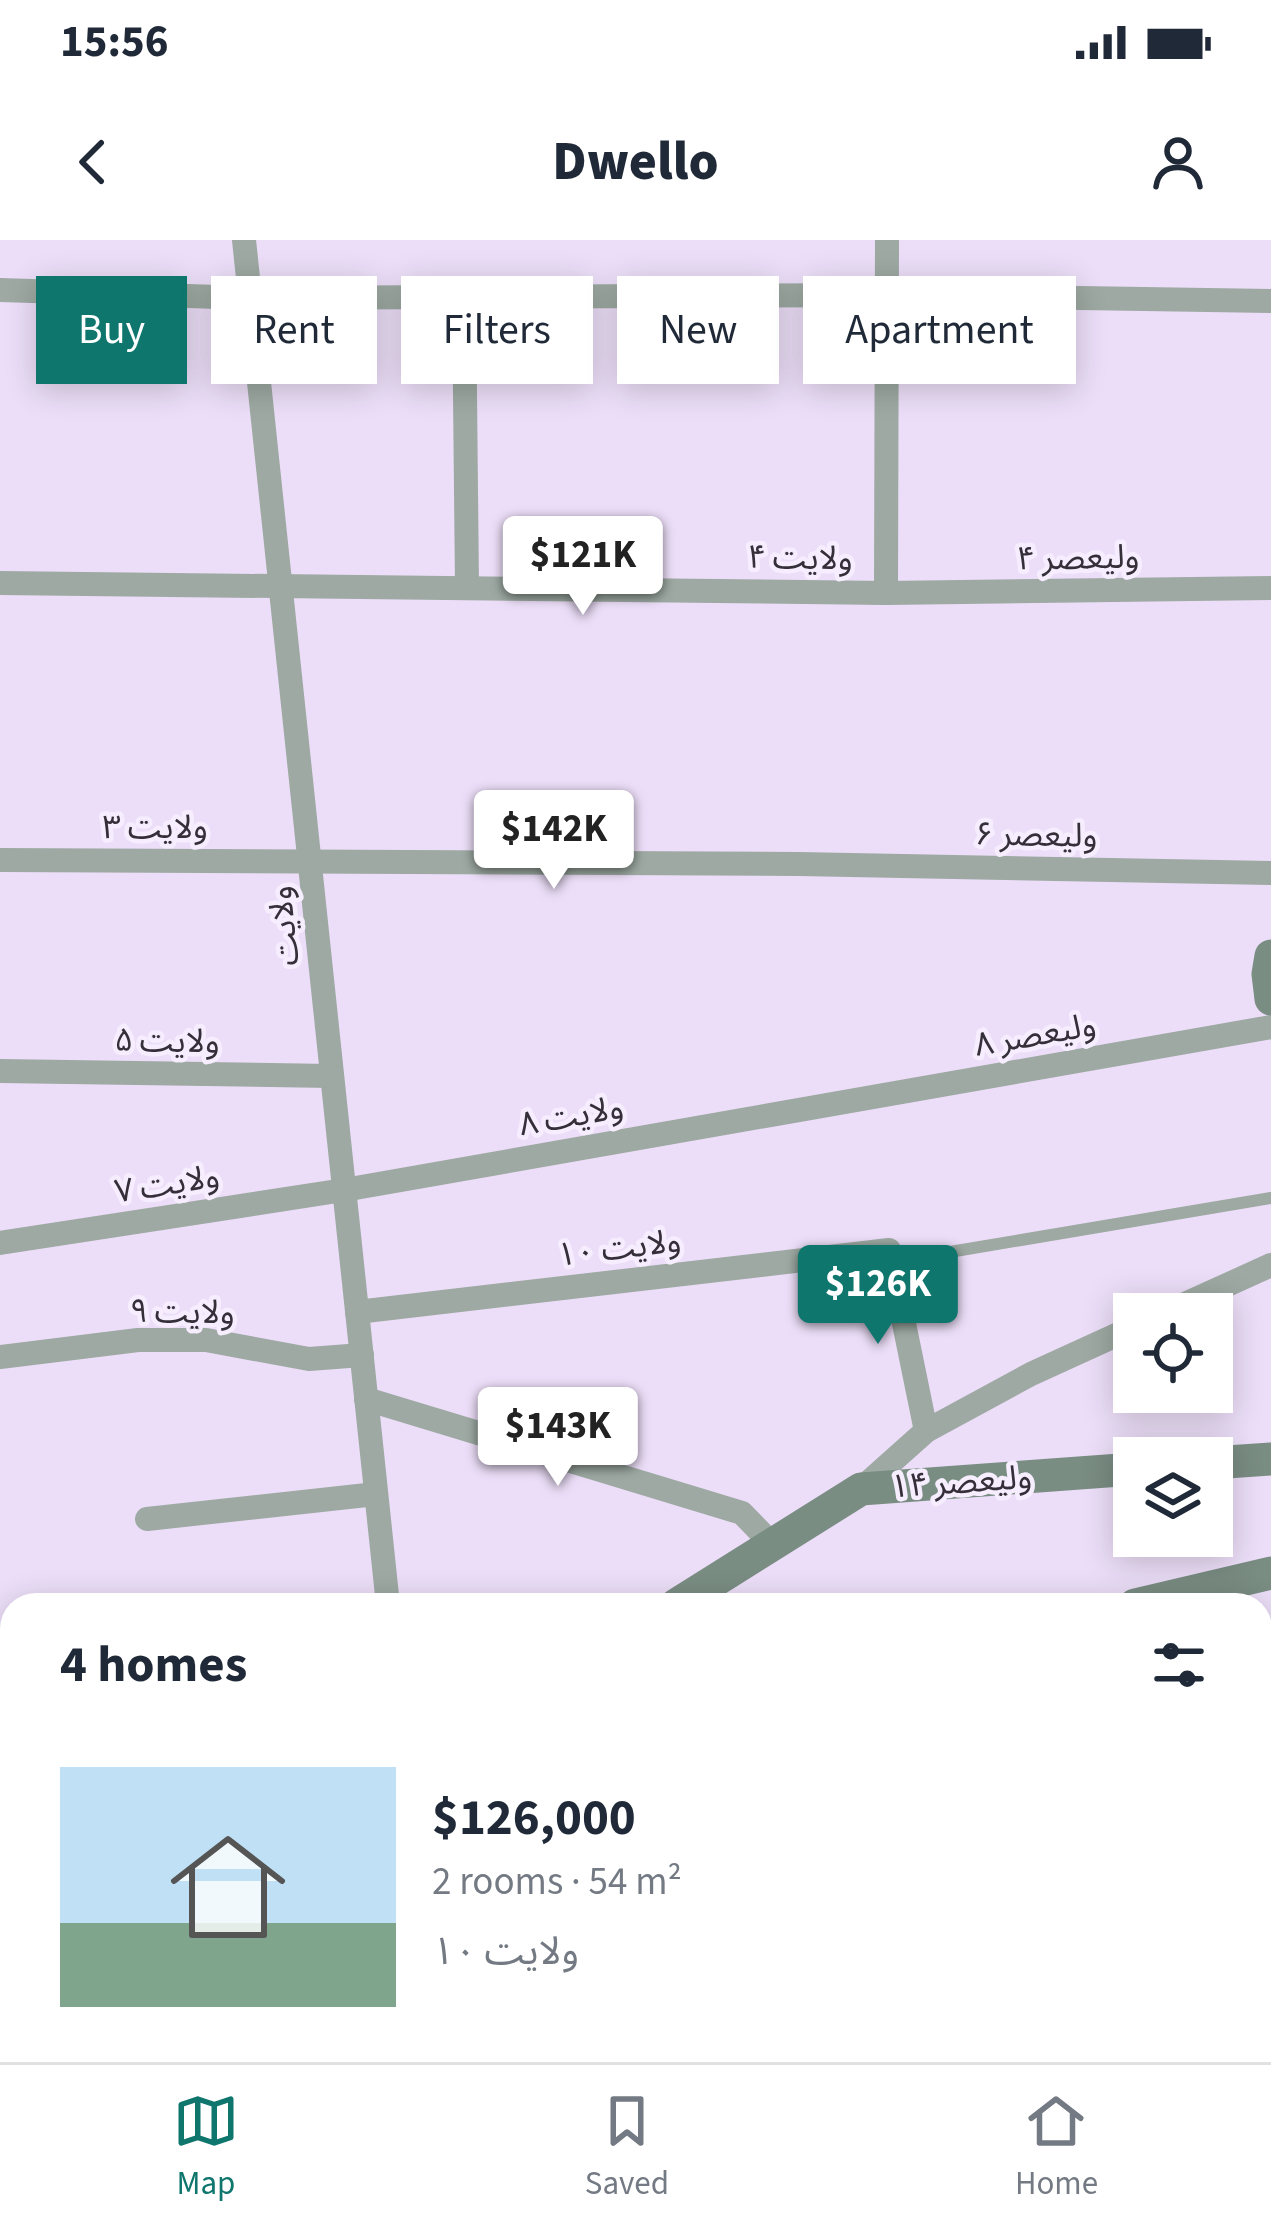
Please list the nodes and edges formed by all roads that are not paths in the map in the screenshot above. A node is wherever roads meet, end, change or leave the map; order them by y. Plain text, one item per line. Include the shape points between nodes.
1 (244, 240) edge
2 (886, 240) edge
3 (248, 276) edge
4 (886, 276) edge
5 (0, 290) edge
6 (803, 296) edge
7 (211, 297) edge
8 (593, 297) edge
9 (1076, 298) edge
10 (1271, 301) edge
11 (259, 384) edge
12 (465, 384) edge
13 (886, 384) edge
14 (0, 583) edge
15 (280, 585) junction
16 (467, 586) junction
17 (1271, 588) edge
18 (886, 593) junction
19 (0, 860) edge
20 (310, 860) junction
21 (799, 864) joint
22 (1271, 873) edge
23 (1271, 956) edge
24 (1271, 999) edge
25 (1271, 1027) edge
26 (0, 1071) edge
27 (332, 1076) junction
28 (810, 1108) joint
29 (344, 1190) junction
30 (1271, 1198) edge
31 (0, 1243) edge
32 (889, 1250) junction
33 (1271, 1265) edge
34 (1209, 1293) edge
35 (357, 1312) junction
36 (1113, 1337) edge
37 (362, 1355) junction
38 (0, 1357) edge
39 (366, 1399) junction
40 (926, 1431) junction
41 (1271, 1459) edge
42 (1233, 1462) edge
43 (1113, 1471) edge
44 (861, 1489) junction
45 (376, 1493) junction
46 (147, 1519) dead end
47 (771, 1543) junction
48 (1271, 1574) edge
49 (387, 1593) edge
50 (694, 1593) edge
51 (1188, 1593) edge

1 - 3 street, ولایت
2 - 4 street
5 - 7 street
6 - 8 street
9 - 10 street
11 - 15 street, ولایت
12 - 16 street
13 - 18 street
14 - 15 street, ولایت ۴
15 - 16 street, ولایت ۴
15 - 20 street, ولایت
16 - 18 street, ولایت ۴
17 - 18 street, ولیعصر ۴
19 - 20 street, ولایت ۳
20 - 21 street, ولایت ۳
20 - 27 street, ولایت
21 - 22 street, ولیعصر ۶
23 - 24 street
25 - 28 street, ولیعصر ۸
26 - 27 street, ولایت ۵
27 - 29 street, ولایت
28 - 29 street, ولایت ۸
29 - 31 street, ولایت ۷
29 - 35 street, ولایت
30 - 32 lane via 914,1258
32 - 35 street, ولایت ۱۰
32 - 40 street
33 - 34 street
35 - 37 street, ولایت
36 - 40 street
37 - 38 street, ولایت ۹ via 309,1359 206,1340 138,1340
37 - 39 street, ولایت
39 - 45 street, ولایت
39 - 47 street via 742,1513
40 - 44 street
41 - 42 street
43 - 44 street, ولیعصر ۱۴
44 - 47 street, ولیعصر ۱۴
45 - 46 street
45 - 49 street, ولایت
47 - 50 street, ولیعصر ۱۴
48 - 51 street

